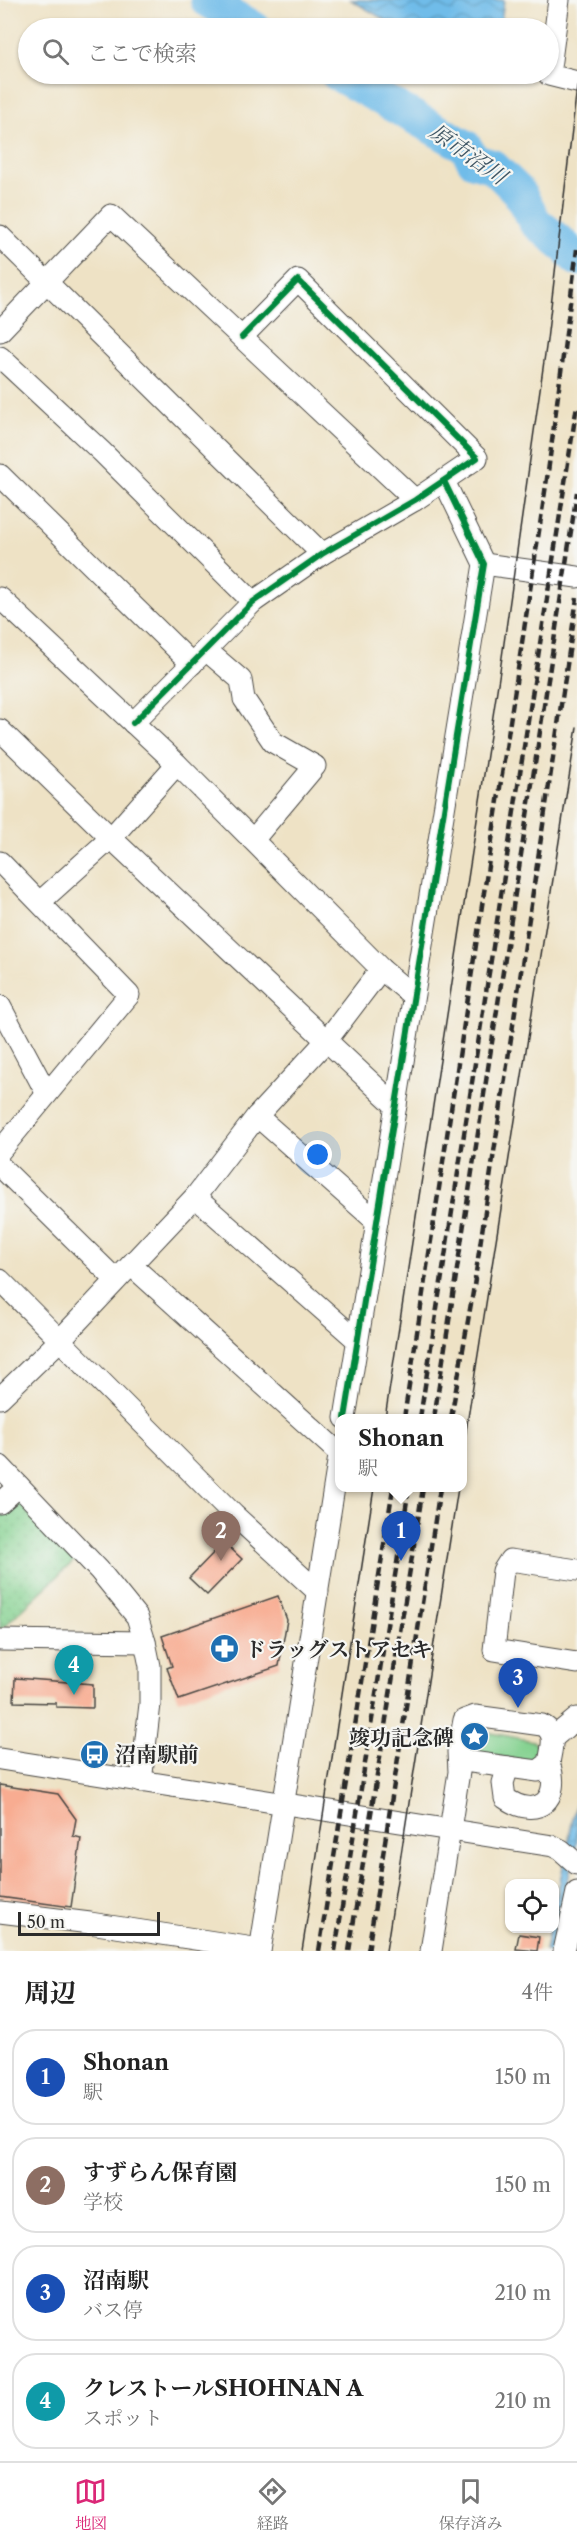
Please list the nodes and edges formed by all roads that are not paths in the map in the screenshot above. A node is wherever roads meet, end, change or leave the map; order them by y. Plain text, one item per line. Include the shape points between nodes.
1 (559, 0) edge
2 (557, 18) edge
3 (559, 78) edge
4 (577, 82) edge
5 (0, 236) edge
6 (48, 283) junction
7 (0, 331) edge
8 (242, 337) junction
9 (0, 357) edge
10 (0, 475) edge
11 (444, 480) junction
12 (416, 500) junction
13 (322, 554) junction
14 (484, 564) junction
15 (577, 577) edge
16 (0, 598) edge
17 (253, 603) junction
18 (199, 657) junction
19 (133, 723) junction
20 (0, 730) edge
21 (177, 764) junction
22 (111, 838) junction
23 (253, 840) junction
24 (0, 862) edge
25 (40, 902) junction
26 (381, 969) junction
27 (413, 996) junction
28 (0, 1006) edge
29 (327, 1040) junction
30 (47, 1094) junction
31 (396, 1106) junction
32 (256, 1116) junction
33 (0, 1151) edge
34 (0, 1166) edge
35 (195, 1197) junction
36 (377, 1222) junction
37 (131, 1264) junction
38 (0, 1280) edge
39 (116, 1280) junction
40 (357, 1340) junction
41 (59, 1341) junction
42 (0, 1398) edge
43 (346, 1414) edge
44 (335, 1447) edge
45 (0, 1466) edge
46 (335, 1478) edge
47 (19, 1486) junction
48 (0, 1503) edge
49 (577, 1570) edge
50 (318, 1592) junction
51 (0, 1640) edge
52 (145, 1641) junction
53 (577, 1663) edge
54 (577, 1718) edge
55 (553, 1738) junction
56 (0, 1759) edge
57 (463, 1762) junction
58 (549, 1762) junction
59 (508, 1767) junction
60 (141, 1782) junction
61 (283, 1804) junction
62 (450, 1831) junction
63 (577, 1864) edge
64 (577, 1892) edge
65 (0, 1912) edge
66 (260, 1950) edge
67 (431, 1951) edge
68 (564, 1951) edge

1 - 2 street
3 - 4 street
5 - 6 street
6 - 7 street
6 - 8 street via 111,215
6 - 13 street
8 - 11 street via 298,280 477,458
8 - 12 street
9 - 17 street
10 - 18 street
11 - 12 street
11 - 14 street
12 - 13 street
13 - 17 street
14 - 15 street
14 - 27 street
16 - 19 street
17 - 18 street
18 - 19 street
18 - 23 street via 241,680 244,699 273,742 315,766
19 - 21 street
20 - 22 street
21 - 22 street
21 - 23 street
22 - 25 street
22 - 29 street
23 - 26 street
24 - 25 street
25 - 30 street via 129,995
26 - 27 street
26 - 29 street
27 - 31 street
28 - 30 street
29 - 31 street
29 - 32 street
30 - 33 street
31 - 36 street
32 - 35 street
32 - 36 street
34 - 39 street
35 - 37 street
35 - 40 street
36 - 40 street
37 - 39 street
37 - 44 street
38 - 41 street
39 - 41 street
40 - 43 street
41 - 42 street
41 - 50 street via 234,1515
45 - 47 street
46 - 50 street
47 - 48 street
47 - 52 street via 99,1570 137,1617
49 - 53 street via 510,1560 503,1570 494,1650
50 - 61 street
51 - 52 street
52 - 60 street via 150,1666 150,1704
54 - 55 street
55 - 57 street via 542,1725 475,1716 464,1720
55 - 58 street
56 - 60 street
57 - 59 street
57 - 62 street
58 - 59 street via 545,1768 533,1771
58 - 59 street via 553,1773 549,1799 541,1807 530,1809 504,1798
60 - 61 street
61 - 62 street
61 - 66 street
62 - 63 street via 553,1846
62 - 67 street
64 - 68 street
65 - 66 street

